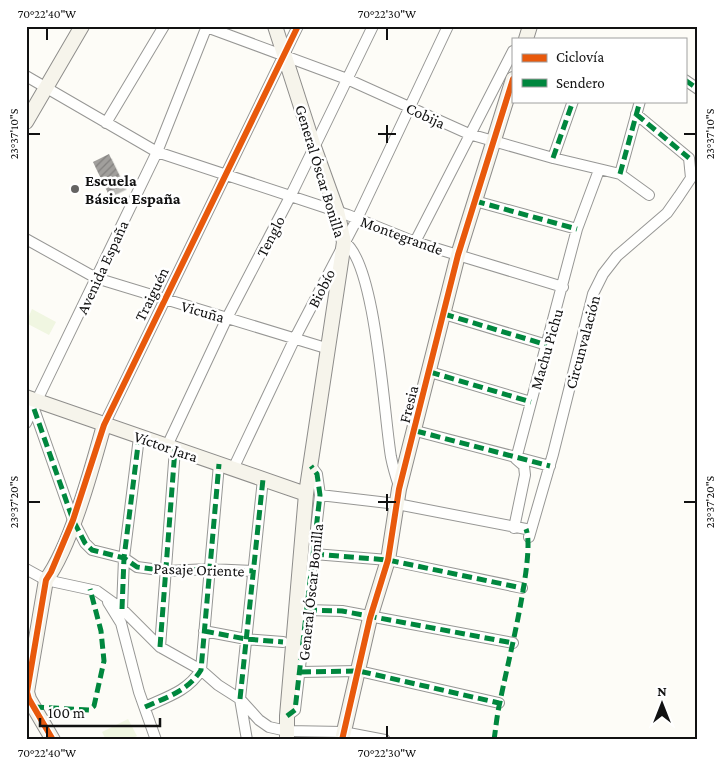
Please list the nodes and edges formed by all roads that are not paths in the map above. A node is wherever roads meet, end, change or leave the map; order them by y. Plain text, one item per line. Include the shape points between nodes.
1 (82, 26) edge
2 (164, 26) edge
3 (275, 26) edge
4 (298, 26) edge
5 (372, 26) edge
6 (448, 26) edge
7 (206, 27) edge
8 (512, 53) edge
9 (284, 54) junction
10 (26, 76) edge
11 (347, 78) junction
12 (512, 81) edge
13 (686, 81) edge
14 (46, 88) junction
15 (698, 89) edge
16 (573, 102) edge
17 (640, 102) edge
18 (409, 107) junction
19 (636, 114) junction
20 (26, 122) edge
21 (106, 123) junction
22 (469, 134) junction
23 (492, 142) junction
24 (314, 147) junction
25 (157, 152) junction
26 (553, 158) junction
27 (698, 169) edge
28 (600, 170) junction
29 (620, 174) junction
30 (224, 176) junction
31 (691, 178) junction
32 (291, 195) junction
33 (649, 195) dead end
34 (474, 201) junction
35 (337, 212) junction
36 (357, 218) junction
37 (578, 229) junction
38 (26, 239) edge
39 (344, 242) junction
40 (415, 242) junction
41 (458, 255) junction
42 (96, 278) junction
43 (563, 287) junction
44 (163, 300) junction
45 (444, 314) junction
46 (227, 318) junction
47 (295, 338) junction
48 (546, 345) junction
49 (329, 349) junction
50 (430, 372) junction
51 (530, 402) junction
52 (33, 403) edge
53 (26, 423) edge
54 (104, 425) junction
55 (416, 431) junction
56 (139, 437) junction
57 (171, 448) junction
58 (516, 459) junction
59 (219, 464) junction
60 (550, 466) junction
61 (232, 468) junction
62 (263, 479) junction
63 (399, 489) junction
64 (313, 495) junction
65 (397, 504) junction
66 (73, 520) junction
67 (514, 528) junction
68 (527, 533) joint
69 (314, 554) junction
70 (124, 558) junction
71 (388, 560) junction
72 (210, 569) junction
73 (26, 570) edge
74 (167, 571) junction
75 (253, 571) junction
76 (46, 580) junction
77 (522, 588) dead end
78 (107, 601) junction
79 (122, 609) junction
80 (307, 610) junction
81 (370, 618) junction
82 (204, 631) junction
83 (246, 639) junction
84 (283, 642) dead end
85 (513, 643) dead end
86 (160, 647) junction
87 (201, 670) junction
88 (359, 671) junction
89 (301, 672) junction
90 (240, 700) junction
91 (499, 703) dead end
92 (145, 707) junction
93 (287, 716) junction
94 (287, 735) edge
95 (343, 736) edge
96 (52, 740) edge
97 (156, 740) edge
98 (248, 740) edge
99 (385, 740) edge

1 - 14 street
2 - 21 street
3 - 9 street, General Óscar Bonilla
4 - 9 street, Traiguén
5 - 11 street, Tenglo
6 - 18 street, Biobío
7 - 9 street, Cobija
7 - 25 street, Avenida España
8 - 22 street
9 - 11 street, Cobija
9 - 24 street, General Óscar Bonilla
9 - 30 street, Traiguén
10 - 14 street, Montegrande
11 - 18 street, Cobija
11 - 24 street, Tenglo
12 - 23 street, Fresia
13 - 15 street
14 - 20 street
14 - 21 street, Montegrande
16 - 26 street
17 - 19 street
18 - 22 street, Cobija
18 - 36 street, Biobío
19 - 29 street
19 - 31 street via 689,158
21 - 25 street, Montegrande
22 - 23 street, Cobija
22 - 40 street
23 - 26 street, Cobija
23 - 34 street, Fresia
24 - 32 street, Tenglo
24 - 35 street, General Óscar Bonilla
25 - 30 street, Montegrande
25 - 42 street, Avenida España
26 - 28 street, Cobija
27 - 31 street, Circunvalación
28 - 29 street, Cobija
28 - 37 street, Machu Pichu
29 - 33 street, Cobija
30 - 32 street, Montegrande
30 - 44 street, Traiguén
31 - 60 street, Circunvalación via 667,213 617,256 599,280
32 - 35 street, Montegrande
32 - 46 street, Tenglo
34 - 37 street
34 - 41 street, Fresia
35 - 36 street, Montegrande
35 - 39 street, General Óscar Bonilla
36 - 39 street, Biobío
36 - 40 street, Montegrande
37 - 43 street, Machu Pichu
38 - 42 street, Vicuña
39 - 47 street, Biobío
39 - 49 street, General Óscar Bonilla
39 - 63 street via 356,256 372,314 391,456
40 - 41 street, Montegrande
41 - 43 street, Montegrande
41 - 45 street, Fresia
42 - 44 street, Vicuña
42 - 52 street, Avenida España
43 - 48 street, Machu Pichu
44 - 46 street, Vicuña
44 - 54 street, Traiguén
45 - 48 street
45 - 50 street, Fresia
46 - 47 street, Vicuña
46 - 57 street, Tenglo
47 - 49 street, Vicuña
47 - 61 street, Biobío
48 - 51 street, Machu Pichu
49 - 64 street, General Óscar Bonilla via 311,466
50 - 51 street
50 - 55 street, Fresia
51 - 58 street, Machu Pichu
52 - 53 street, Avenida España
52 - 54 street, Víctor Jara
52 - 66 street, Pasaje Oriente
54 - 56 street, Víctor Jara
54 - 66 street, Traiguén
55 - 58 street
55 - 63 street, Fresia
56 - 57 street, Víctor Jara
56 - 70 street
57 - 59 street, Víctor Jara
57 - 74 street, Tenglo
58 - 60 street
58 - 67 street via 524,466 525,475
59 - 61 street, Víctor Jara
59 - 72 street
60 - 68 street, Circunvalación
61 - 62 street, Víctor Jara
62 - 64 street, Víctor Jara
62 - 75 street
63 - 65 street, Fresia
64 - 65 street, Víctor Jara
64 - 69 street, General Óscar Bonilla
64 - 93 street, General Óscar Bonilla
65 - 67 street, Víctor Jara
65 - 71 street, Fresia
66 - 70 street, Pasaje Oriente via 85,544 92,550
66 - 76 street, Traiguén
67 - 68 street, Víctor Jara
69 - 71 street
69 - 80 street, General Óscar Bonilla
70 - 74 street, Pasaje Oriente via 137,567
70 - 79 street
71 - 77 street
71 - 81 street, Fresia
72 - 74 street, Pasaje Oriente
72 - 75 street, Pasaje Oriente
72 - 82 street
73 - 76 street
74 - 86 street, Tenglo
75 - 83 street
76 - 78 street via 96,591
76 - 96 street, Traiguén via 28,692
78 - 79 street
78 - 92 street via 121,622 138,692
79 - 86 street
80 - 81 street via 342,611
80 - 89 street, General Óscar Bonilla
81 - 85 street
81 - 88 street, Fresia
82 - 83 street
82 - 87 street
83 - 84 street
83 - 90 street
86 - 87 street
87 - 90 street
87 - 92 street via 184,690
88 - 89 street
88 - 91 street
88 - 95 street, Fresia
89 - 93 street, General Óscar Bonilla via 295,710
90 - 94 street via 269,727
90 - 98 street
92 - 97 street
93 - 94 street, General Óscar Bonilla
94 - 95 street
95 - 99 street

